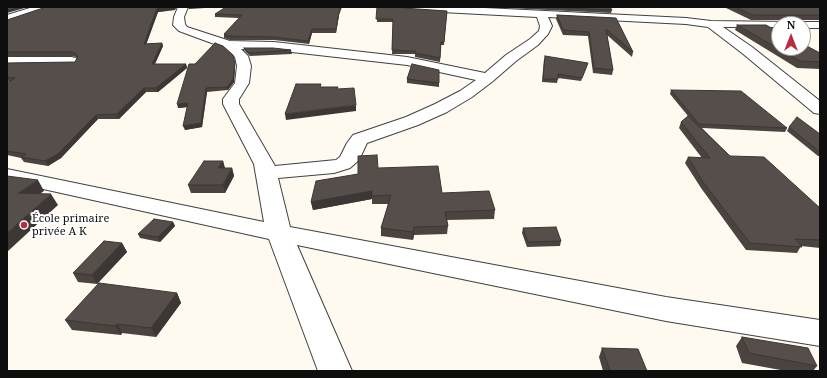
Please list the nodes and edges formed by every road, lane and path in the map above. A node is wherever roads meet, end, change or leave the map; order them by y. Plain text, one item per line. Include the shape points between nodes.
1 (42, 7) edge
2 (183, 7) edge
3 (404, 7) edge
4 (658, 7) edge
5 (669, 9) dead end
6 (541, 14) junction
7 (7, 19) edge
8 (675, 21) junction
9 (711, 24) junction
10 (727, 24) junction
11 (771, 24) edge
12 (229, 45) junction
13 (7, 61) edge
14 (71, 61) edge
15 (488, 78) junction
16 (820, 109) edge
17 (267, 173) junction
18 (7, 175) edge
19 (279, 233) junction
20 (820, 333) edge
21 (335, 371) edge

1 - 7 street
2 - 12 street via 178,25
3 - 6 street
4 - 8 street
5 - 10 street
6 - 8 street
6 - 15 street via 546,26 544,32
8 - 9 street
9 - 10 street
9 - 16 street
10 - 11 street
12 - 15 street via 274,46 406,61
12 - 17 street via 241,56 244,66 242,82 231,99 231,104
13 - 14 street
15 - 17 street via 441,108 360,139 349,160 343,164
17 - 19 street
18 - 19 street
19 - 20 street via 666,308
19 - 21 street

